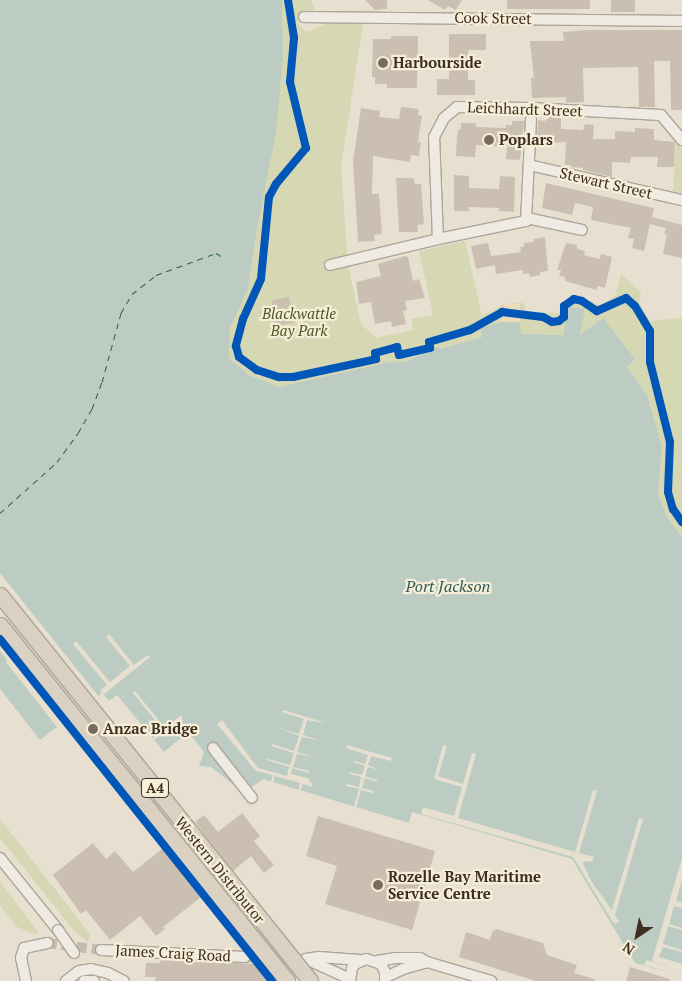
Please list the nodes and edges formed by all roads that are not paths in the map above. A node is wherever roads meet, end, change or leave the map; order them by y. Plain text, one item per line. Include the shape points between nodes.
1 (304, 16) dead end
2 (682, 21) edge
3 (530, 119) dead end
4 (682, 140) edge
5 (529, 165) junction
6 (682, 200) edge
7 (527, 218) junction
8 (582, 230) dead end
9 (438, 238) junction
10 (330, 265) dead end
11 (0, 595) edge
12 (0, 624) edge
13 (213, 748) dead end
14 (252, 798) dead end
15 (0, 858) edge
16 (47, 944) tunnel mouth
17 (101, 950) tunnel mouth
18 (245, 957) tunnel mouth
19 (360, 960) junction
20 (377, 961) junction
21 (427, 962) junction
22 (79, 971) junction
23 (386, 979) edge
24 (350, 980) edge
25 (26, 981) edge
26 (66, 981) edge
27 (84, 981) edge
28 (94, 981) edge
29 (124, 981) edge
30 (286, 981) edge
31 (310, 981) edge
32 (490, 981) edge

1 - 2 street, Cook Street
3 - 5 street
4 - 9 street, Leichhardt Street via 662,115 529,108 454,108 434,136
5 - 6 street, Stewart Street
5 - 7 street
7 - 8 street
7 - 9 street via 524,222
9 - 10 street
11 - 31 highway, Western Distributor / A4, bridge
12 - 30 highway, Western Distributor / A4, bridge
13 - 14 street
15 - 22 street, bridge via 58,930 74,953
16 - 25 street via 24,948 21,958
17 - 18 street, James Craig Road
19 - 20 street
19 - 24 street via 352,968
19 - 24 street via 306,959
20 - 21 street via 420,958
20 - 23 street
21 - 23 street via 403,969
21 - 32 street
22 - 26 street
22 - 29 street via 99,970
27 - 28 street

